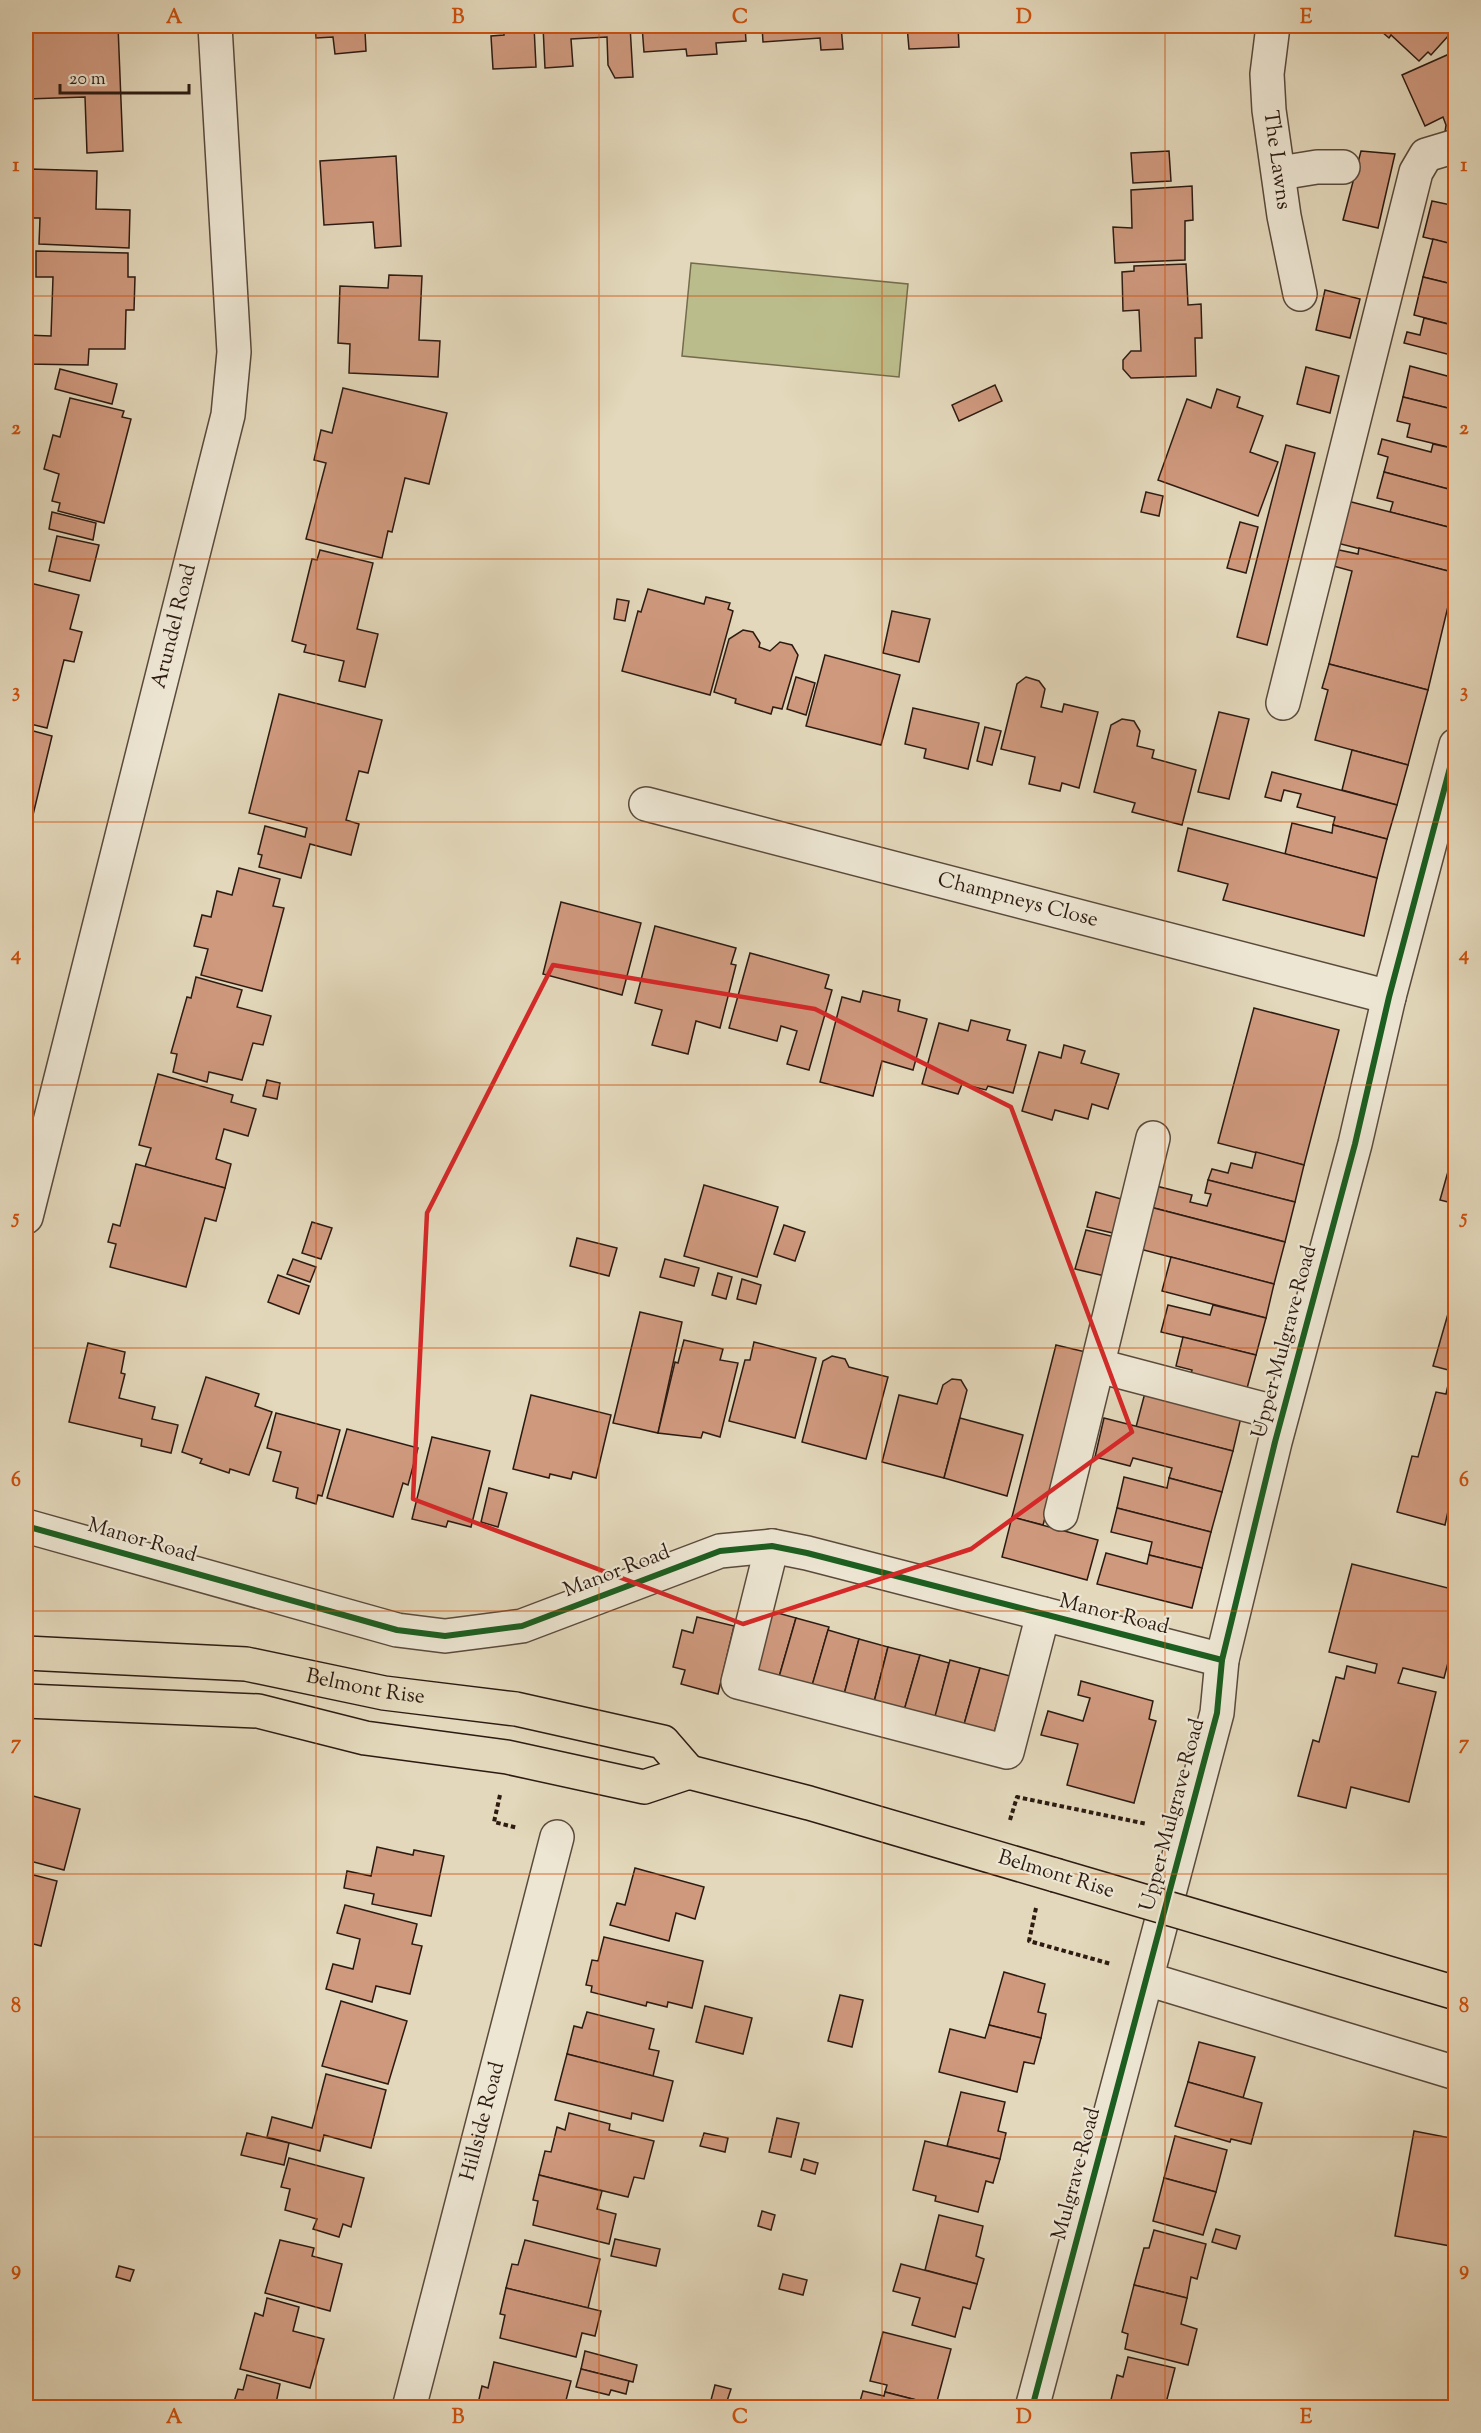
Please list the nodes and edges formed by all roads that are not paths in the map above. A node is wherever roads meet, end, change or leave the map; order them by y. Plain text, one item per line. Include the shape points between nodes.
1 (215, 26) edge
2 (1274, 26) edge
3 (1455, 146) edge
4 (1344, 167) dead end
5 (1280, 173) junction
6 (1300, 294) dead end
7 (1282, 703) dead end
8 (1455, 745) edge
9 (646, 804) dead end
10 (1389, 997) junction
11 (1153, 1138) dead end
12 (26, 1217) edge
13 (1099, 1366) junction
14 (1282, 1414) junction
15 (1061, 1514) dead end
16 (26, 1526) edge
17 (772, 1546) junction
18 (1043, 1614) junction
19 (26, 1653) edge
20 (1222, 1660) junction
21 (26, 1701) edge
22 (689, 1772) junction
23 (557, 1837) road end
24 (1151, 1964) junction
25 (1455, 1993) edge
26 (1455, 2073) edge
27 (409, 2408) edge
28 (1032, 2408) edge

1 - 12 street, Arundel Road via 234,352 228,415
2 - 5 street, The Lawns via 1267,74
3 - 7 street via 1425,155 1416,172
4 - 5 street
5 - 6 street, The Lawns via 1284,216
8 - 10 street, Upper Mulgrave Road
9 - 10 street, Champneys Close
10 - 14 street, Upper Mulgrave Road
11 - 13 street
13 - 14 street
13 - 15 street
14 - 20 street, Upper Mulgrave Road
16 - 17 street, Manor Road via 397,1630 445,1636 522,1626 720,1551
17 - 18 street, Manor Road
17 - 18 street via 738,1682 1007,1752
18 - 20 street, Manor Road
19 - 22 highway, Belmont Rise via 246,1664 384,1693 516,1709 663,1742
20 - 24 street, Upper Mulgrave Road via 1217,1713
21 - 22 highway via 258,1711 364,1738 507,1757 644,1787
22 - 25 highway, Belmont Rise, bridge via 809,1803
23 - 27 street, Hillside Road
24 - 26 street
24 - 28 street, Mulgrave Road

